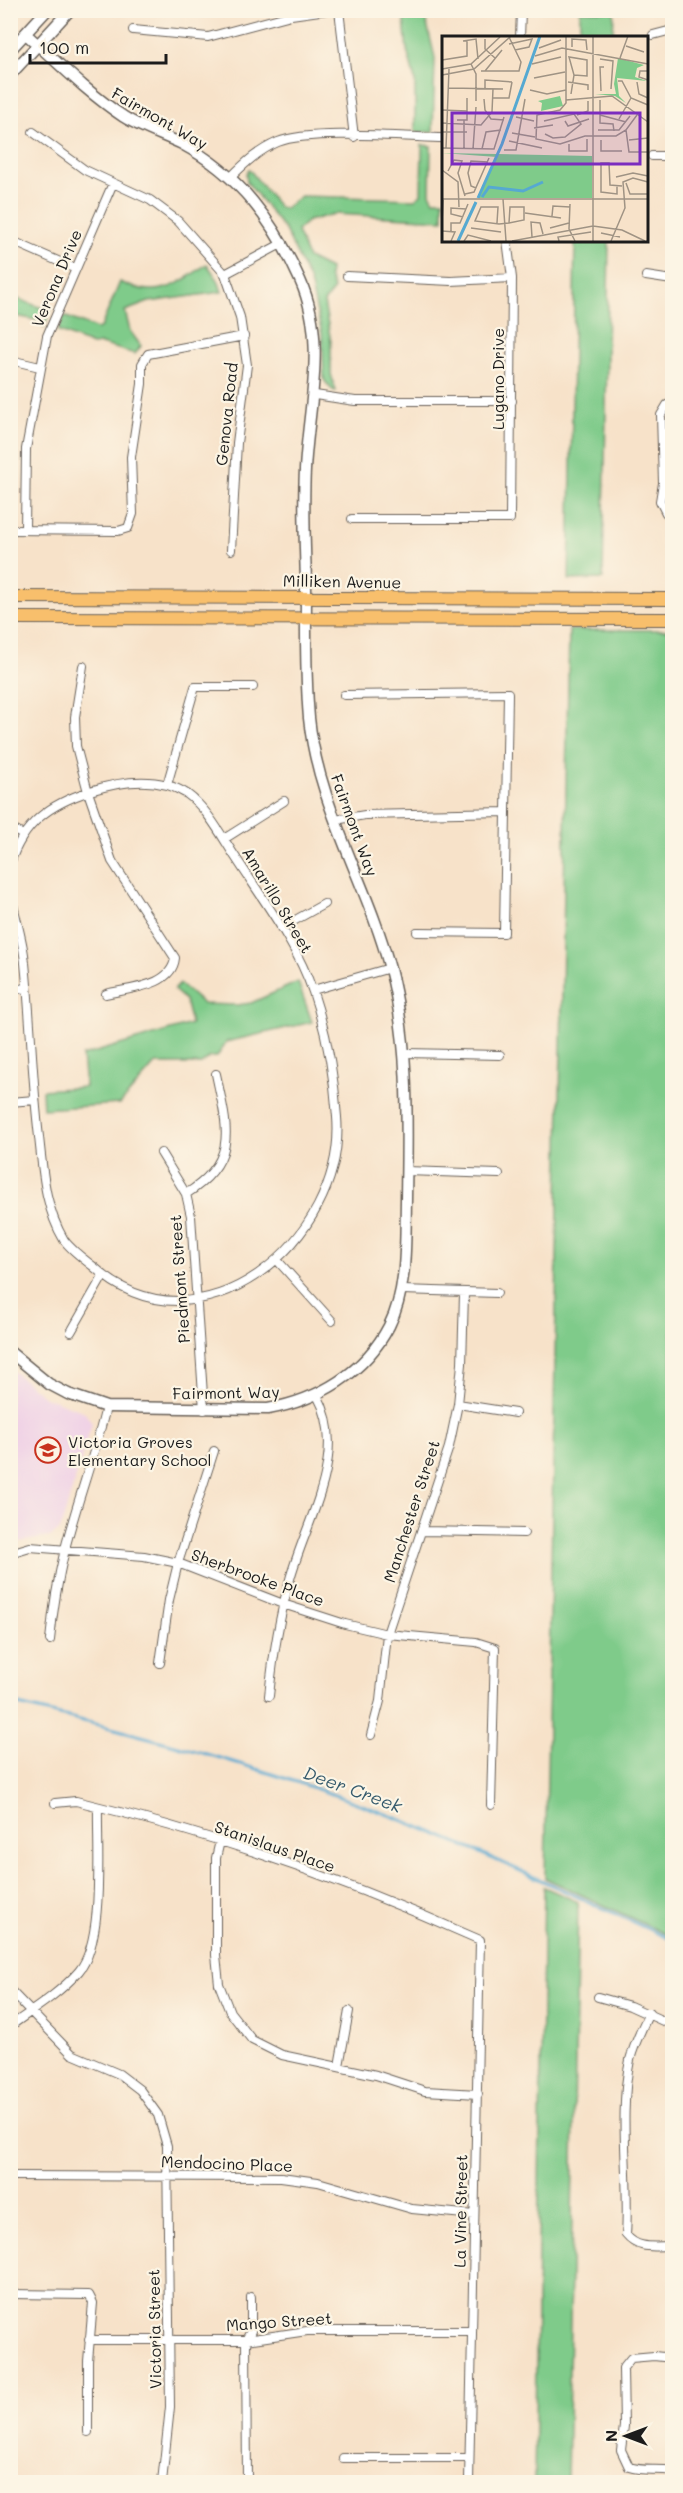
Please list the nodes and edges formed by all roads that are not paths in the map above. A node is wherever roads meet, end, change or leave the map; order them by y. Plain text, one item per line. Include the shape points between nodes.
1 (47, 10) edge
2 (70, 10) edge
3 (327, 10) edge
4 (339, 10) edge
5 (521, 10) edge
6 (133, 30) dead end
7 (672, 30) edge
8 (26, 34) junction
9 (653, 35) dead end
10 (520, 36) edge
11 (38, 45) junction
12 (10, 50) edge
13 (10, 75) edge
14 (33, 132) dead end
15 (354, 136) junction
16 (442, 138) edge
17 (652, 156) dead end
18 (672, 156) edge
19 (231, 177) junction
20 (113, 183) junction
21 (10, 240) edge
22 (507, 242) edge
23 (283, 243) junction
24 (76, 268) junction
25 (225, 274) junction
26 (347, 276) dead end
27 (646, 276) dead end
28 (513, 278) junction
29 (672, 280) edge
30 (244, 336) junction
31 (10, 360) edge
32 (40, 367) junction
33 (315, 395) junction
34 (512, 401) junction
35 (670, 404) edge
36 (669, 514) edge
37 (352, 519) dead end
38 (10, 530) edge
39 (24, 530) junction
40 (231, 550) dead end
41 (10, 597) edge
42 (306, 597) junction
43 (672, 599) edge
44 (10, 618) edge
45 (305, 619) junction
46 (672, 619) edge
47 (83, 666) dead end
48 (253, 687) dead end
49 (344, 695) dead end
50 (167, 785) junction
51 (88, 792) junction
52 (284, 801) dead end
53 (506, 812) junction
54 (335, 820) junction
55 (10, 828) edge
56 (22, 835) junction
57 (224, 839) junction
58 (10, 864) edge
59 (10, 890) edge
60 (324, 904) dead end
61 (281, 928) junction
62 (417, 932) dead end
63 (390, 968) junction
64 (27, 988) junction
65 (10, 990) edge
66 (313, 990) junction
67 (106, 994) dead end
68 (406, 1053) junction
69 (500, 1055) dead end
70 (216, 1074) dead end
71 (35, 1100) junction
72 (10, 1102) edge
73 (161, 1153) dead end
74 (406, 1171) junction
75 (499, 1174) dead end
76 (186, 1194) junction
77 (277, 1260) junction
78 (104, 1276) junction
79 (402, 1290) junction
80 (497, 1293) dead end
81 (464, 1294) junction
82 (197, 1298) junction
83 (332, 1321) dead end
84 (71, 1332) dead end
85 (10, 1352) edge
86 (317, 1395) junction
87 (458, 1404) junction
88 (106, 1407) junction
89 (204, 1410) junction
90 (515, 1413) dead end
91 (214, 1451) dead end
92 (423, 1531) junction
93 (524, 1533) dead end
94 (65, 1548) junction
95 (10, 1553) edge
96 (178, 1563) junction
97 (283, 1604) junction
98 (387, 1634) junction
99 (50, 1640) dead end
100 (160, 1663) dead end
101 (269, 1696) dead end
102 (371, 1735) dead end
103 (55, 1803) dead end
104 (491, 1805) dead end
105 (99, 1807) junction
106 (220, 1841) junction
107 (480, 1940) joint
108 (10, 1990) edge
109 (598, 1997) dead end
110 (349, 2011) dead end
111 (30, 2012) junction
112 (649, 2013) junction
113 (672, 2025) edge
114 (10, 2026) edge
115 (339, 2066) junction
116 (478, 2094) junction
117 (10, 2176) edge
118 (167, 2176) junction
119 (474, 2215) junction
120 (672, 2246) edge
121 (10, 2294) edge
122 (251, 2296) dead end
123 (472, 2331) junction
124 (89, 2340) junction
125 (169, 2340) junction
126 (246, 2340) junction
127 (672, 2358) edge
128 (88, 2432) dead end
129 (343, 2458) dead end
130 (469, 2458) junction
131 (672, 2471) edge
132 (162, 2482) edge
133 (247, 2482) edge
134 (469, 2482) edge

1 - 8 street
2 - 11 street
3 - 6 street via 291,15 208,37
4 - 15 street
5 - 10 street
7 - 9 street
8 - 11 street, Fairmont Way
8 - 12 street
11 - 13 street
11 - 19 street, Fairmont Way via 99,100 129,120 184,146
14 - 20 street, Genova Road via 85,170
15 - 16 street
15 - 19 street via 280,141 254,155
17 - 18 street
19 - 23 street, Fairmont Way
20 - 24 street, Verona Drive
20 - 25 street, Genova Road via 150,200 178,221
21 - 24 street
22 - 28 street, Lugano Drive
23 - 25 street
23 - 33 street, Fairmont Way via 303,286 311,318 316,354
24 - 32 street, Verona Drive via 47,336
25 - 30 street, Genova Road
26 - 28 street via 451,281
27 - 29 street
28 - 34 street, Lugano Drive
30 - 39 street via 148,354 142,364 131,457 133,514 128,528
30 - 40 street, Genova Road via 247,365 237,443
31 - 32 street
32 - 39 street, Verona Drive via 26,449
33 - 34 street via 355,401
33 - 42 street, Fairmont Way via 305,471
34 - 37 street, Lugano Drive via 510,519
35 - 36 street via 661,415 660,501
38 - 39 street
41 - 42 main road, Milliken Avenue
42 - 43 main road, Milliken Avenue
42 - 45 street, Fairmont Way
44 - 45 main road
45 - 46 main road
45 - 54 street, Fairmont Way via 309,720 316,761
47 - 51 street via 75,717 76,746
48 - 50 street via 195,687
49 - 53 street via 508,693
50 - 51 street, Amarillo Street via 143,781
50 - 57 street, Amarillo Street via 188,794
51 - 56 street, Amarillo Street via 53,806
51 - 67 street via 112,861 175,958 174,969 165,978
52 - 57 street
53 - 54 street via 365,814
53 - 62 street via 504,933
54 - 63 street, Fairmont Way
55 - 56 street
56 - 58 street
57 - 61 street, Amarillo Street
59 - 64 street, Amarillo Street
60 - 61 street
61 - 66 street, Amarillo Street
63 - 66 street
63 - 68 street, Fairmont Way
64 - 65 street
64 - 71 street, Amarillo Street
66 - 77 street, Amarillo Street via 331,1066 338,1129 336,1155 322,1199 302,1232
68 - 69 street
68 - 74 street, Fairmont Way
70 - 76 street via 226,1124 224,1153 216,1170
71 - 72 street
71 - 78 street, Amarillo Street via 45,1197 65,1242
73 - 76 street, Piedmont Street
74 - 75 street
74 - 79 street, Fairmont Way
76 - 82 street, Piedmont Street
77 - 82 street, Amarillo Street via 239,1286
77 - 83 street
78 - 82 street, Amarillo Street via 145,1296
78 - 84 street
79 - 81 street
79 - 86 street, Fairmont Way via 388,1328 370,1354 345,1378
80 - 81 street
81 - 87 street, Manchester Street
82 - 89 street, Piedmont Street
85 - 88 street, Fairmont Way via 49,1384
86 - 89 street, Fairmont Way via 268,1409
86 - 97 street via 328,1418 329,1454
87 - 90 street
87 - 92 street, Manchester Street via 449,1448
88 - 89 street, Fairmont Way
88 - 94 street via 96,1453
91 - 96 street
92 - 93 street
92 - 98 street, Manchester Street
94 - 95 street, Sherbrooke Place via 30,1547
94 - 96 street, Sherbrooke Place
94 - 99 street
96 - 97 street, Sherbrooke Place
96 - 100 street
97 - 98 street, Sherbrooke Place
97 - 101 street
98 - 102 street, Manchester Street via 380,1701
98 - 104 street, Sherbrooke Place via 476,1642 495,1648
103 - 105 street, Stanislaus Place via 76,1801
105 - 106 street, Stanislaus Place
105 - 111 street via 98,1921 90,1952 80,1970
106 - 107 street, Stanislaus Place via 354,1888
106 - 115 street via 216,1858 216,1955 219,1984 230,2012 252,2040 282,2055
107 - 116 street, La Vine Street
108 - 111 street, Victoria Street
109 - 112 street
110 - 115 street
111 - 114 street
111 - 118 street, Victoria Street via 72,2055 119,2074 141,2090 158,2115 167,2146
112 - 113 street
112 - 120 street via 630,2059 626,2102 626,2235 641,2247
115 - 116 street via 425,2091
116 - 119 street, La Vine Street
117 - 118 street, Mendocino Place
118 - 119 street, Mendocino Place via 280,2177 318,2182 412,2209
118 - 125 street, Victoria Street
119 - 123 street, La Vine Street
121 - 124 street via 89,2295 93,2303
122 - 126 street via 251,2331
123 - 126 street, Mango Street via 307,2331
123 - 130 street, La Vine Street
124 - 125 street, Mango Street
124 - 128 street
125 - 126 street, Mango Street
125 - 132 street, Victoria Street via 170,2407
126 - 133 street
127 - 131 street via 631,2358 623,2368 621,2450 629,2467
129 - 130 street
130 - 134 street, La Vine Street

